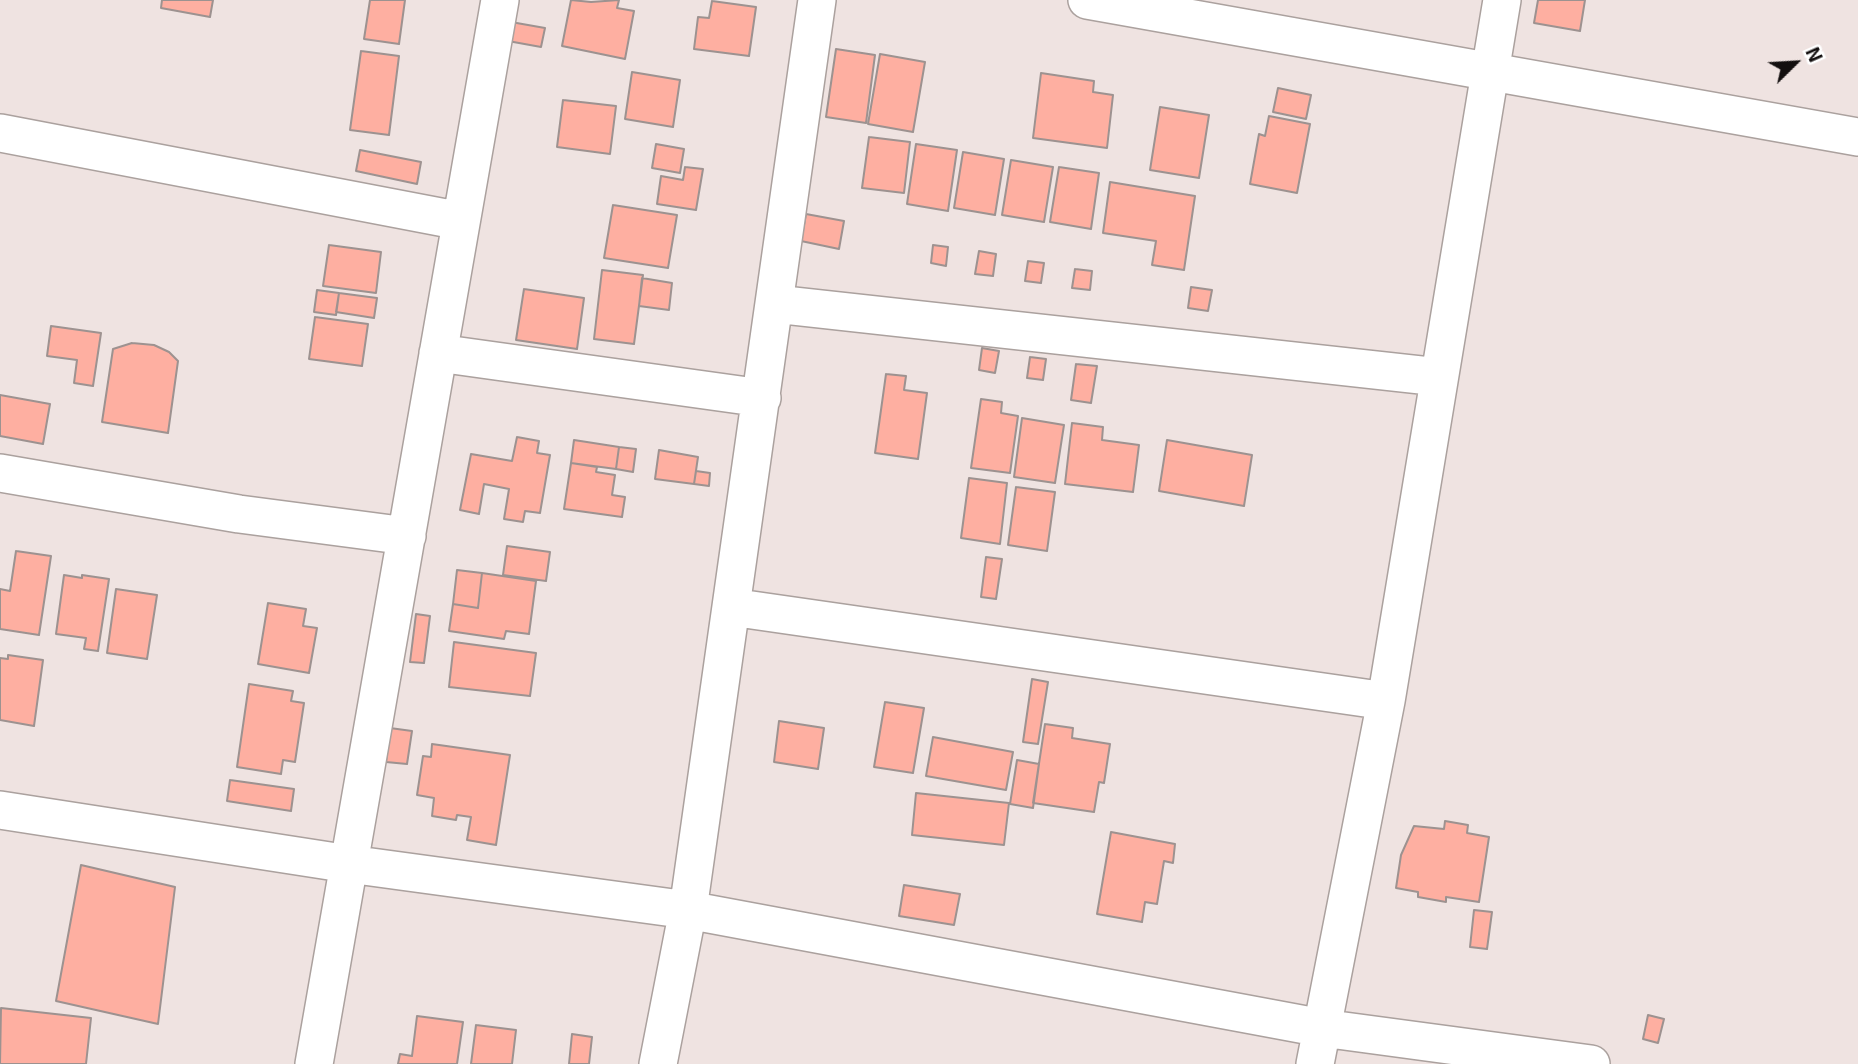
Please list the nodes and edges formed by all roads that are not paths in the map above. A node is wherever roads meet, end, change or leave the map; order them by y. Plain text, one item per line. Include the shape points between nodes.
1 (500, 0) edge
2 (817, 0) edge
3 (1087, 0) edge
4 (1502, 0) edge
5 (1489, 71) junction
6 (0, 133) edge
7 (1858, 137) edge
8 (461, 221) junction
9 (775, 304) junction
10 (439, 353) junction
11 (1440, 377) junction
12 (762, 398) junction
13 (0, 473) edge
14 (407, 536) junction
15 (732, 607) junction
16 (1386, 701) junction
17 (0, 810) edge
18 (349, 864) junction
19 (688, 910) junction
20 (1322, 1028) junction
21 (314, 1064) edge
22 (658, 1064) edge
23 (1315, 1064) edge
24 (1591, 1064) edge

1 - 8 street
2 - 9 street
3 - 5 street
4 - 5 street
5 - 7 street
5 - 11 street
6 - 8 street
8 - 10 street
9 - 11 street
9 - 12 street
10 - 12 street
10 - 14 street
11 - 16 street
12 - 15 street
13 - 14 street via 239,514
14 - 18 street
15 - 16 street
15 - 19 street
16 - 20 street
17 - 18 street
18 - 19 street
18 - 21 street
19 - 20 street
19 - 22 street
20 - 23 street
20 - 24 street

